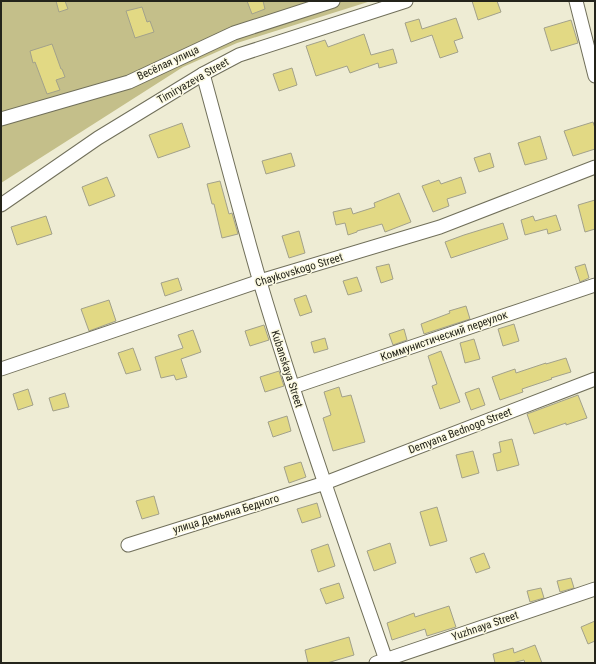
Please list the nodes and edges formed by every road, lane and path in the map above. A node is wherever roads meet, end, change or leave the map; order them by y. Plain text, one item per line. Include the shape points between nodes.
1 (333, 1) edge
2 (406, 1) edge
3 (576, 1) edge
4 (203, 74) junction
5 (595, 76) edge
6 (1, 119) edge
7 (595, 167) edge
8 (1, 205) edge
9 (260, 281) junction
10 (595, 285) edge
11 (1, 369) edge
12 (595, 379) edge
13 (293, 387) junction
14 (325, 484) junction
15 (128, 545) dead end
16 (595, 589) edge
17 (381, 661) edge

1 - 6 street, Весёлая улица via 234,33 129,82
2 - 4 street, Timiryazeva Street via 239,54
3 - 5 street
4 - 8 street, Timiryazeva Street via 98,138
4 - 9 street, Kubanskaya Street
7 - 9 street, Chaykovskogo Street via 440,227
9 - 11 street, Chaykovskogo Street
9 - 13 street, Kubanskaya Street
10 - 13 street, Коммунистический переулок
12 - 14 street, Demyana Bednogo Street
13 - 14 street, Kubanskaya Street
14 - 15 street, улица Демьяна Бедного
14 - 17 street, Kubanskaya Street
16 - 17 street, Yuzhnaya Street

